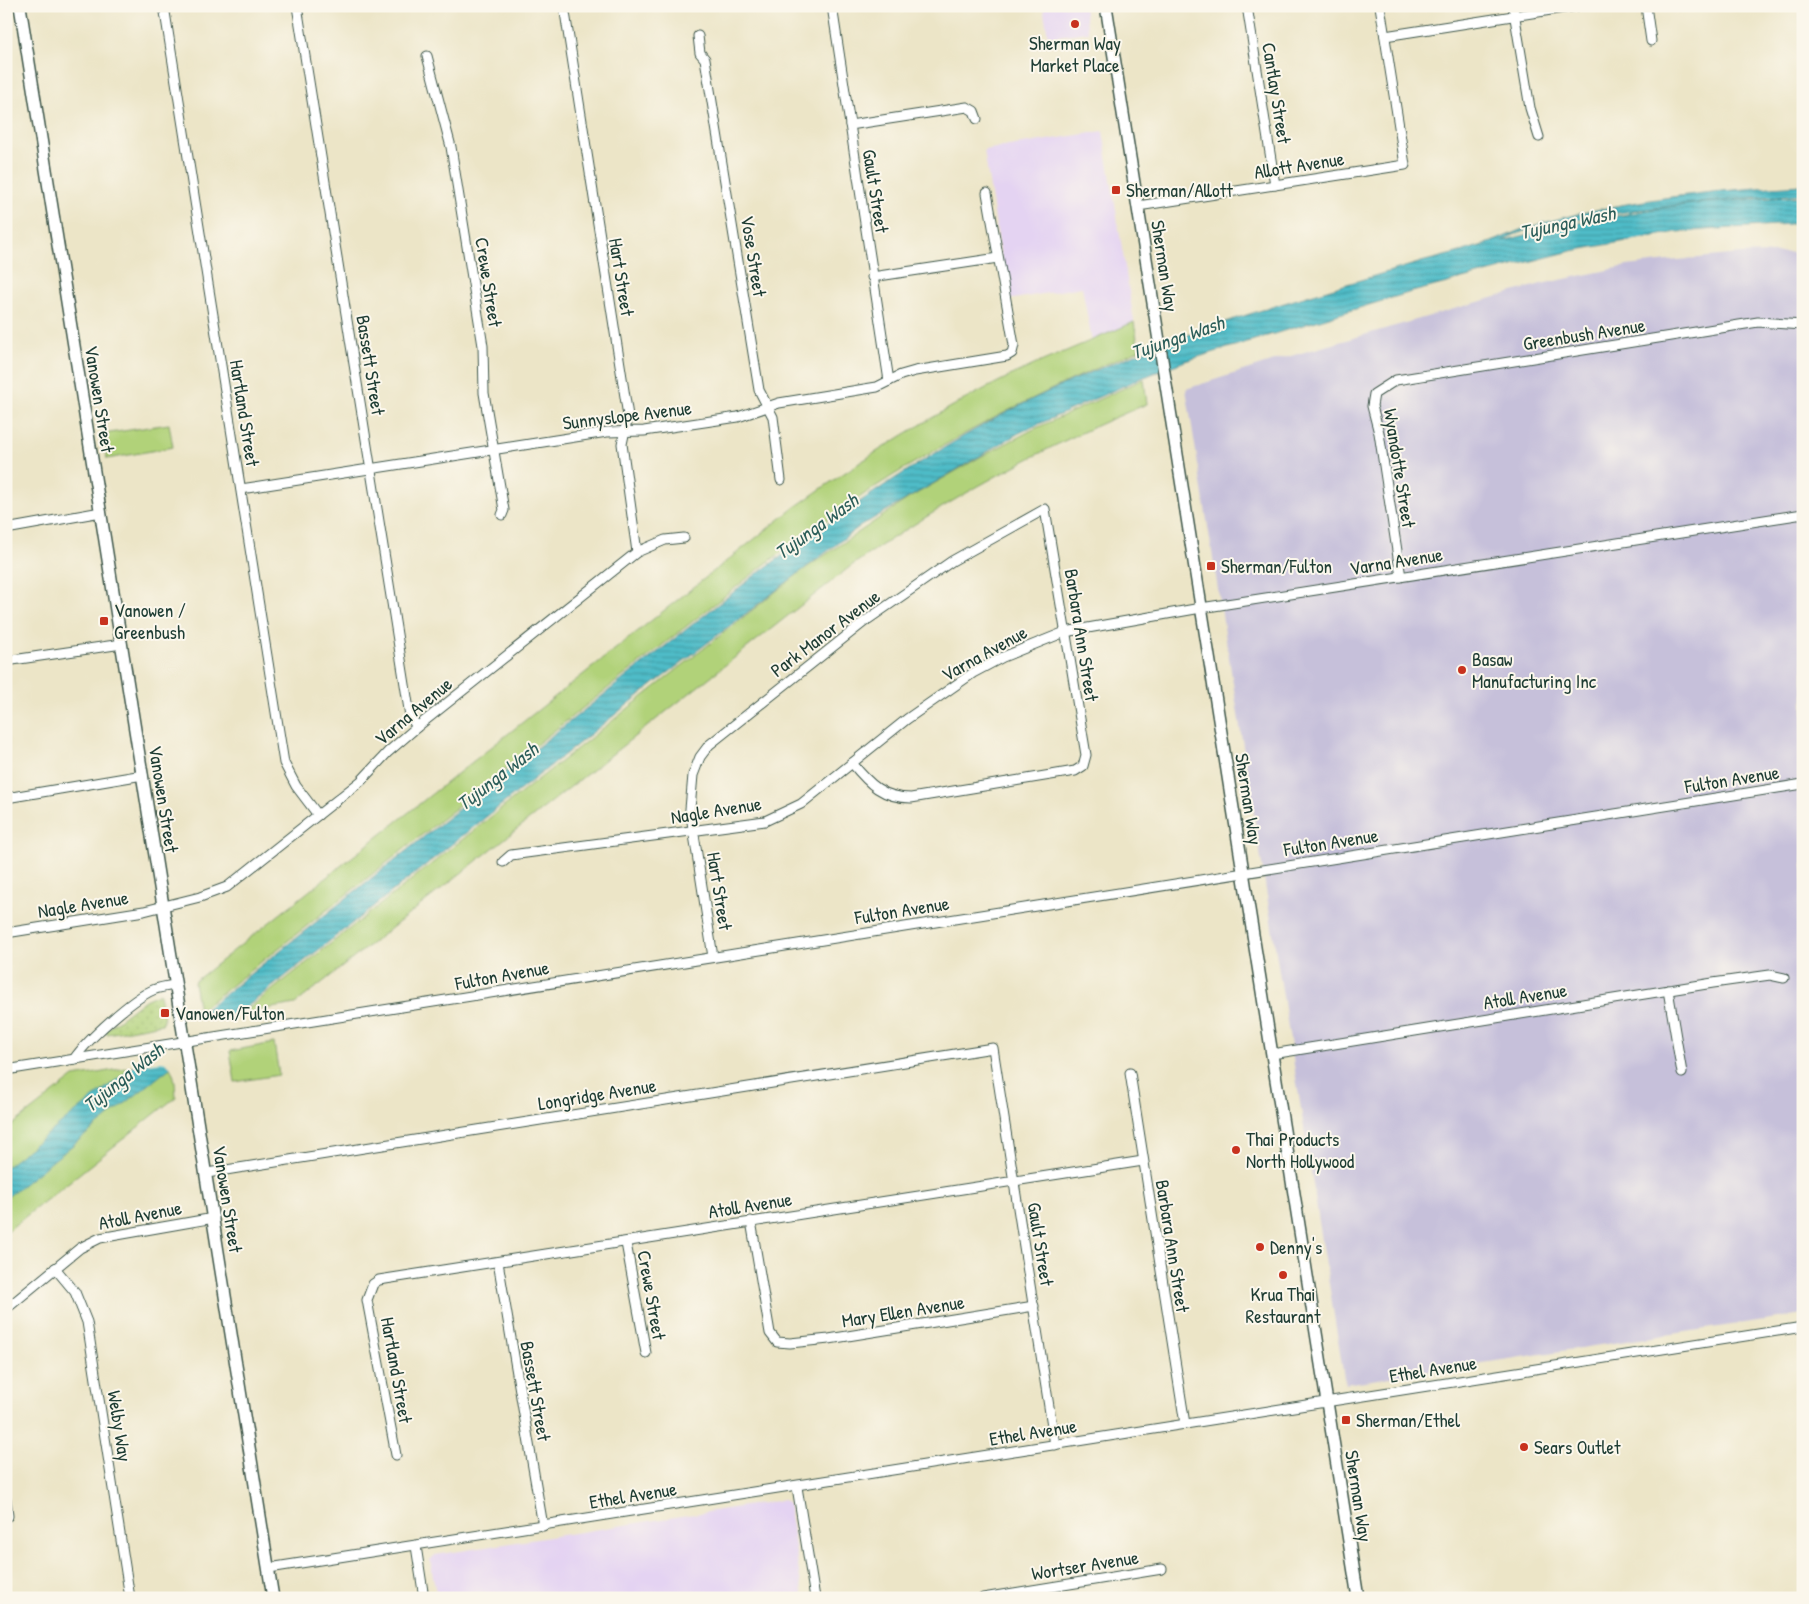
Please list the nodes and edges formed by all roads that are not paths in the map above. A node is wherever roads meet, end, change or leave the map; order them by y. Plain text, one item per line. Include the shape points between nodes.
1 (20, 6) edge
2 (164, 6) edge
3 (297, 6) edge
4 (564, 6) edge
5 (832, 6) edge
6 (1106, 6) edge
7 (1248, 6) edge
8 (1380, 6) edge
9 (1577, 6) edge
10 (1646, 6) edge
11 (1514, 11) edge
12 (698, 36) dead end
13 (1385, 36) junction
14 (1651, 41) dead end
15 (427, 56) dead end
16 (977, 119) dead end
17 (850, 125) junction
18 (1539, 137) dead end
19 (1275, 185) junction
20 (987, 193) dead end
21 (1138, 206) junction
22 (998, 258) junction
23 (872, 277) junction
24 (1803, 325) edge
25 (889, 381) junction
26 (1374, 394) joint
27 (768, 406) junction
28 (626, 431) junction
29 (494, 451) junction
30 (371, 470) junction
31 (781, 480) dead end
32 (241, 489) junction
33 (1045, 509) joint
34 (101, 512) junction
35 (1803, 514) edge
36 (502, 515) dead end
37 (6, 528) edge
38 (684, 538) dead end
39 (637, 552) junction
40 (1401, 577) junction
41 (1201, 608) junction
42 (1066, 632) junction
43 (122, 644) junction
44 (6, 661) edge
45 (416, 726) junction
46 (852, 763) junction
47 (143, 776) junction
48 (1803, 784) edge
49 (6, 798) edge
50 (318, 815) junction
51 (694, 831) junction
52 (503, 862) dead end
53 (1243, 872) junction
54 (164, 906) junction
55 (6, 933) edge
56 (713, 957) junction
57 (1784, 978) dead end
58 (176, 985) junction
59 (1668, 990) junction
60 (185, 1041) junction
61 (992, 1048) joint
62 (1272, 1054) junction
63 (74, 1059) junction
64 (6, 1070) edge
65 (1130, 1073) dead end
66 (1682, 1073) dead end
67 (1143, 1161) junction
68 (207, 1173) junction
69 (1014, 1180) junction
70 (214, 1218) junction
71 (751, 1221) junction
72 (626, 1243) junction
73 (498, 1262) junction
74 (55, 1268) junction
75 (368, 1291) joint
76 (1034, 1306) junction
77 (6, 1309) edge
78 (1803, 1327) edge
79 (646, 1353) dead end
80 (1327, 1402) junction
81 (1185, 1424) junction
82 (1055, 1445) junction
83 (396, 1455) dead end
84 (797, 1487) junction
85 (6, 1499) edge
86 (7, 1517) edge
87 (542, 1526) junction
88 (416, 1546) junction
89 (269, 1568) junction
90 (1162, 1569) dead end
91 (130, 1596) edge
92 (120, 1598) edge
93 (274, 1598) edge
94 (424, 1598) edge
95 (815, 1598) edge
96 (983, 1598) edge
97 (1358, 1598) edge

1 - 34 main road, Vanowen Street
2 - 32 street, Hartland Street
3 - 30 street, Bassett Street
4 - 28 street, Hart Street via 628,416
5 - 17 street, Gault Street
6 - 21 main road, Sherman Way
7 - 19 street, Cantlay Street
8 - 13 street
9 - 11 street
10 - 14 street
11 - 13 street
11 - 18 street via 1530,108
12 - 27 street, Vose Street via 700,53 705,59 759,390
13 - 19 street, Allott Avenue via 1405,165
15 - 29 street, Crewe Street via 451,147 483,346 484,393
16 - 17 street via 971,108
17 - 23 street, Gault Street
19 - 21 street, Allott Avenue
20 - 22 street
21 - 41 main road, Sherman Way
22 - 23 street
22 - 25 street, Sunnyslope Avenue via 1014,345 1012,354 915,372
23 - 25 street, Gault Street
24 - 26 street, Greenbush Avenue via 1758,322 1396,380
25 - 27 street, Sunnyslope Avenue via 873,388
26 - 40 street, Wyandotte Street via 1372,406
27 - 28 street, Sunnyslope Avenue via 738,417
27 - 31 street, Vose Street via 773,417
28 - 29 street, Sunnyslope Avenue
28 - 39 street, Hart Street via 622,444
29 - 30 street, Sunnyslope Avenue
29 - 36 street, Crewe Street via 504,510
30 - 32 street, Sunnyslope Avenue
30 - 45 street, Bassett Street via 410,716
32 - 50 street, Hartland Street via 284,763 296,786
33 - 42 street, Barbara Ann Street
33 - 51 street, Park Manor Avenue via 952,561 864,622 709,745 700,758 690,789
34 - 37 street
34 - 43 main road, Vanowen Street
35 - 40 street, Varna Avenue
38 - 39 street, Varna Avenue via 665,540
39 - 45 street, Varna Avenue
40 - 41 street, Varna Avenue
41 - 42 street, Varna Avenue
41 - 53 main road, Sherman Way
42 - 46 street, Varna Avenue via 1003,657 972,674 907,719
42 - 46 street, Barbara Ann Street via 1086,755 1083,766 1075,771 898,798 873,787
43 - 44 street
43 - 47 main road, Vanowen Street
45 - 50 street, Varna Avenue via 361,781
46 - 51 street, Nagle Avenue via 801,804 765,821
47 - 49 street
47 - 54 main road, Vanowen Street
48 - 53 street, Fulton Avenue
50 - 54 street, Varna Avenue via 227,887
51 - 52 street, Nagle Avenue via 511,855
51 - 56 street, Hart Street
53 - 56 street, Fulton Avenue
53 - 62 main road, Sherman Way
54 - 55 street, Nagle Avenue
54 - 58 main road, Vanowen Street
56 - 60 street, Fulton Avenue
57 - 59 street, Atoll Avenue via 1770,975
58 - 60 main road, Vanowen Street
58 - 63 street via 145,995 94,1036
59 - 62 street, Atoll Avenue
59 - 66 street
60 - 63 street, Fulton Avenue
60 - 68 main road, Vanowen Street
61 - 68 street, Longridge Avenue
61 - 69 street, Gault Street
62 - 80 main road, Sherman Way
63 - 64 street, Fulton Avenue
65 - 67 street, Barbara Ann Street
67 - 69 street, Atoll Avenue
67 - 81 street, Barbara Ann Street
68 - 70 main road, Vanowen Street
69 - 71 street, Atoll Avenue
69 - 76 street, Gault Street
70 - 74 street, Atoll Avenue via 100,1238 80,1248
70 - 89 main road, Vanowen Street
71 - 72 street, Atoll Avenue
71 - 76 street, Mary Ellen Avenue via 770,1333 776,1342 790,1344 829,1339
72 - 73 street, Atoll Avenue
72 - 79 street, Crewe Street
73 - 75 street, Atoll Avenue via 380,1280
73 - 87 street, Bassett Street
74 - 77 street, Atoll Avenue
74 - 91 street, Welby Way via 75,1292 87,1322
75 - 83 street, Hartland Street
76 - 82 street, Gault Street
78 - 80 street, Ethel Avenue
80 - 81 street, Ethel Avenue
80 - 97 main road, Sherman Way
81 - 82 street, Ethel Avenue
82 - 84 street, Ethel Avenue
84 - 87 street, Ethel Avenue
84 - 95 street
85 - 86 street
87 - 88 street, Ethel Avenue
88 - 89 street, Ethel Avenue
88 - 94 street
89 - 93 main road, Vanowen Street
90 - 96 street, Wortser Avenue
91 - 92 street

